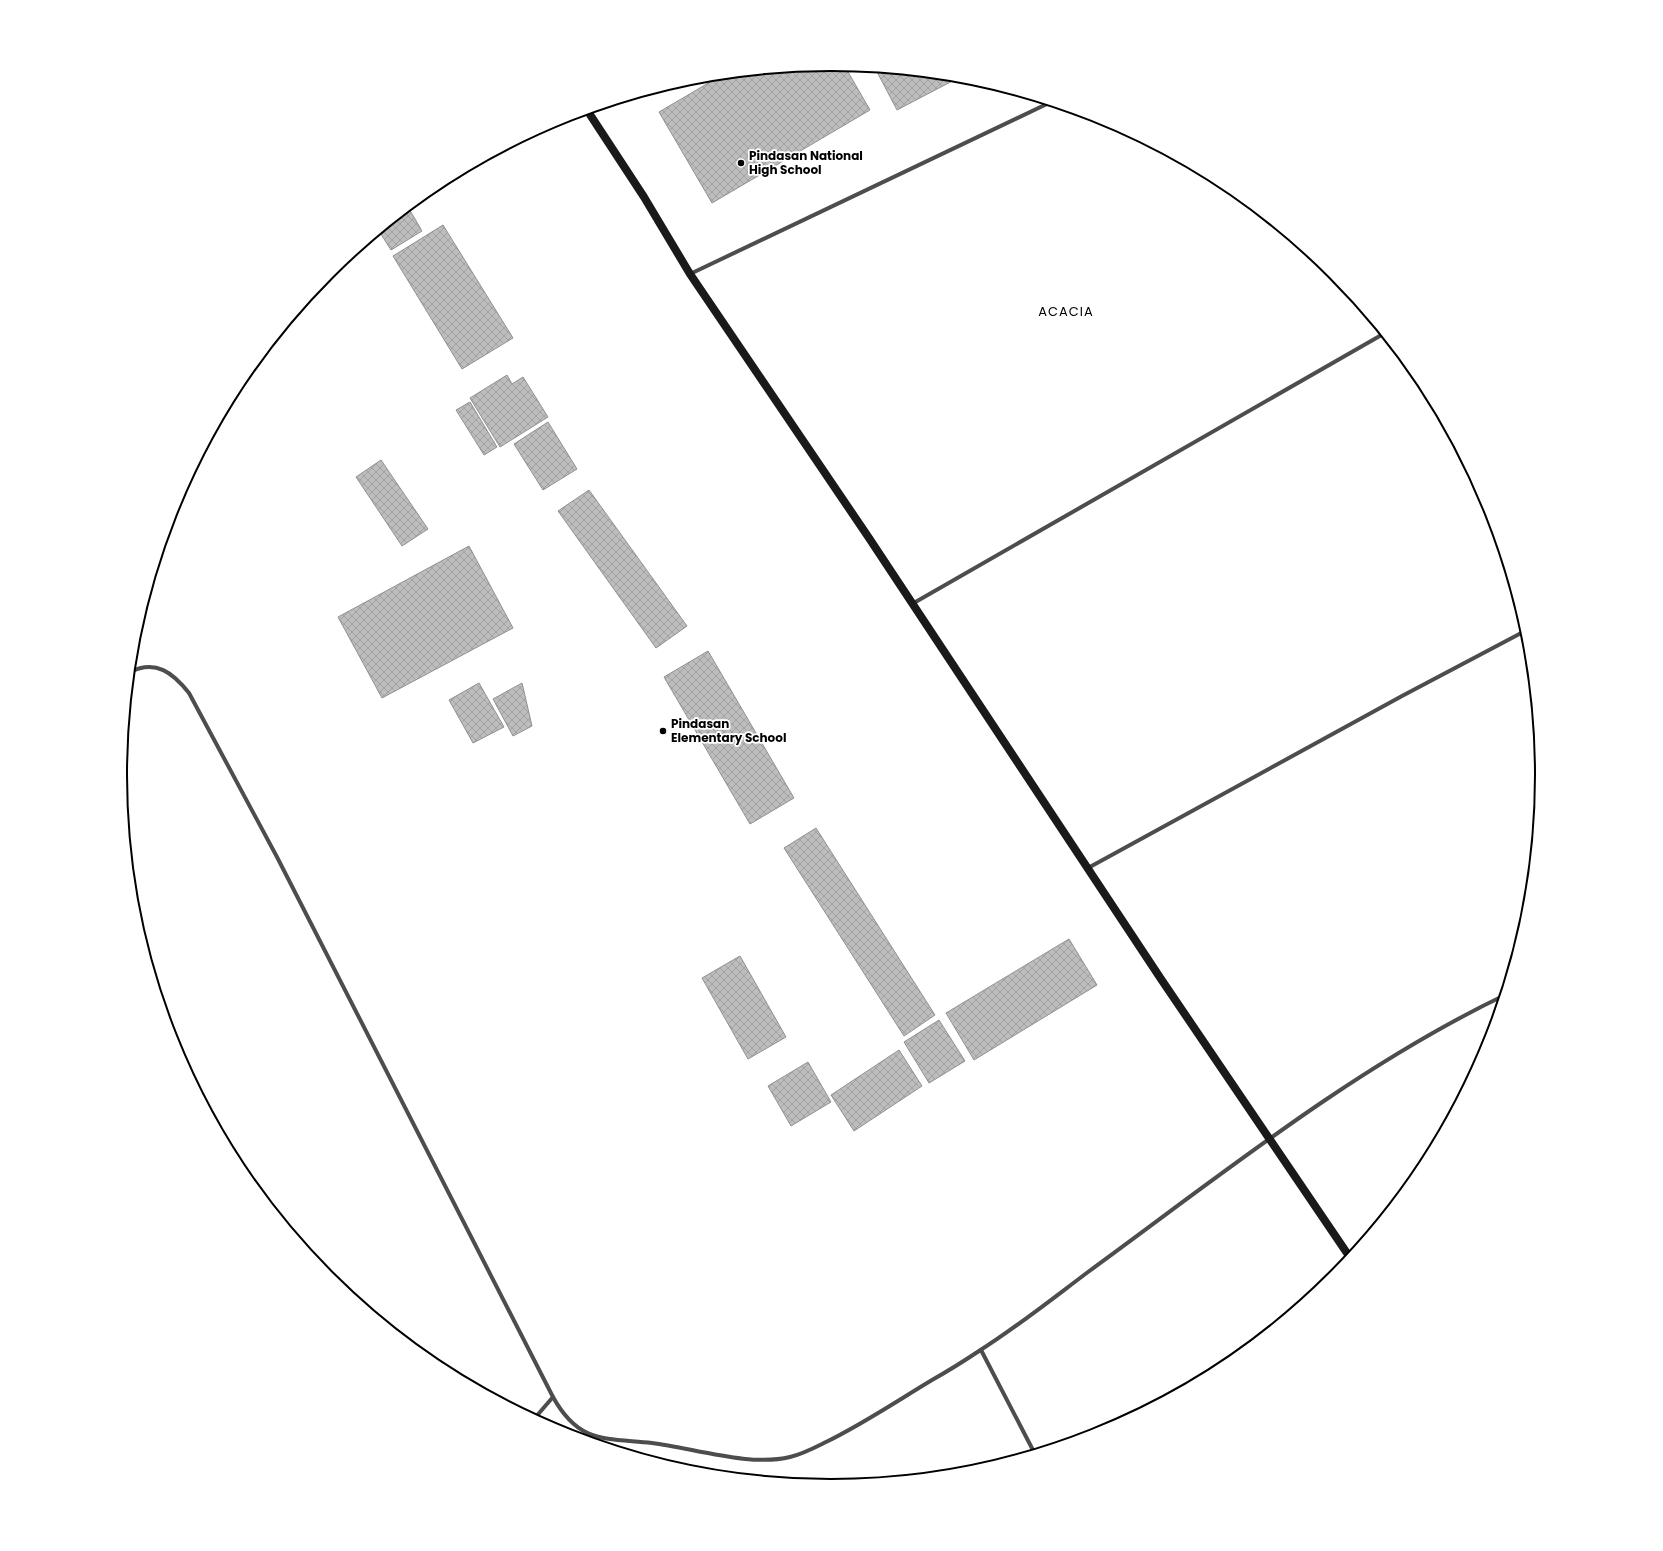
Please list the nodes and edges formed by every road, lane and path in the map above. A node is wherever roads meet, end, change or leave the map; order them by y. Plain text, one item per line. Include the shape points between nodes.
1 (1046, 104) edge
2 (590, 114) edge
3 (690, 274) junction
4 (1381, 335) edge
5 (912, 604) junction
6 (1521, 633) edge
7 (135, 670) edge
8 (1087, 868) junction
9 (1500, 997) edge
10 (1270, 1139) junction
11 (1348, 1254) edge
12 (981, 1350) junction
13 (553, 1397) junction
14 (538, 1415) edge
15 (1033, 1450) edge

1 - 3 street
2 - 3 street
3 - 5 street
4 - 5 street
5 - 8 street
6 - 8 street
7 - 13 street via 159,668 176,677 189,693 281,864
8 - 10 street
9 - 10 street via 1404,1049
10 - 11 street
10 - 12 street
12 - 13 street via 843,1434 806,1451 778,1459 741,1458 588,1434 574,1426 562,1414
12 - 15 street
13 - 14 street

